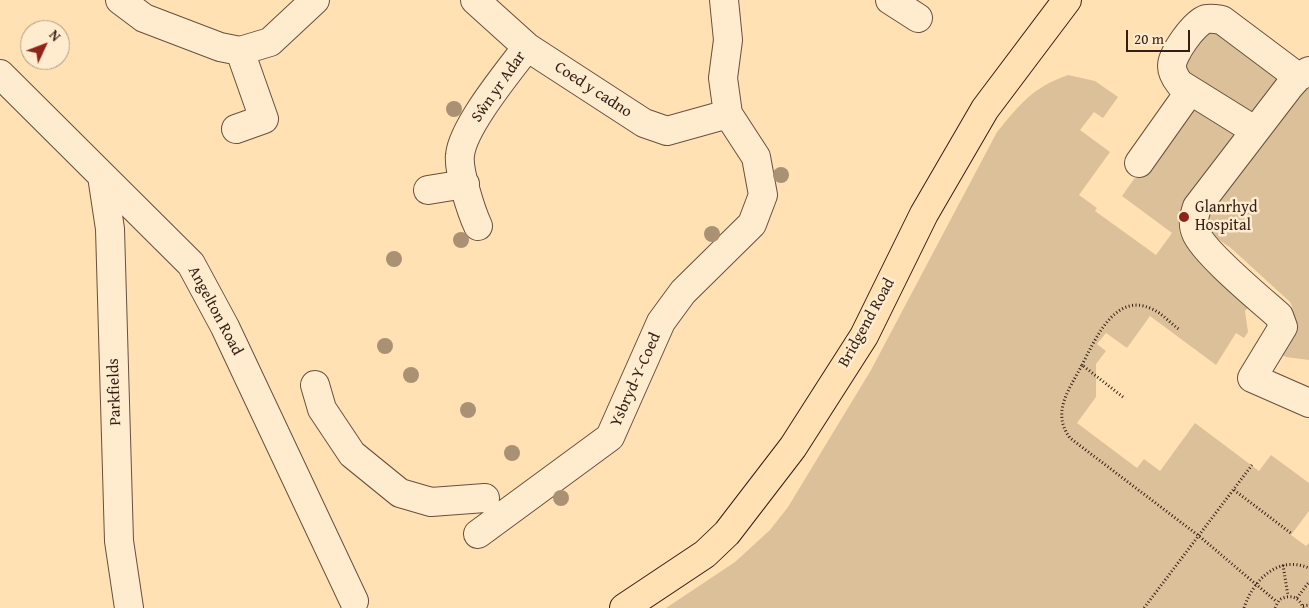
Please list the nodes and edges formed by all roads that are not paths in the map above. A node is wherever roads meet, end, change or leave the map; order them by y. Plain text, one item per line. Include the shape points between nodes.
1 (120, 0) edge
2 (315, 0) edge
3 (475, 0) edge
4 (890, 0) edge
5 (1068, 0) edge
6 (730, 1) edge
7 (918, 18) dead end
8 (527, 47) junction
9 (240, 50) junction
10 (0, 74) edge
11 (1303, 74) edge
12 (1190, 90) junction
13 (728, 114) junction
14 (236, 129) dead end
15 (1254, 130) junction
16 (1139, 162) dead end
17 (102, 176) junction
18 (465, 184) junction
19 (428, 190) dead end
20 (478, 226) dead end
21 (315, 385) dead end
22 (1309, 403) edge
23 (354, 601) dead end
24 (631, 606) edge
25 (129, 608) edge

1 - 9 street via 144,18 220,47
2 - 9 street via 270,42
3 - 8 street, Coed y cadno
4 - 7 street
5 - 24 main road, Bridgend Road via 985,109 924,214 864,336 793,447 727,533 705,554
6 - 13 street via 723,78
8 - 13 street, Coed y cadno via 644,123 667,131
8 - 18 street, Sŵn yr Adar via 474,120 460,155
9 - 14 street via 268,130
10 - 17 street, Angelton Road
11 - 12 street via 1215,18 1199,22 1172,58 1174,77
11 - 15 street
12 - 15 street
12 - 16 street
13 - 21 street, Ysbryd-Y-Coed via 756,156 763,196 752,224 683,292 662,322 610,437 485,510 431,502 400,492 352,454 322,409
15 - 22 street via 1197,207 1193,220 1195,233 1205,247 1279,316 1284,327 1252,378
17 - 23 street, Angelton Road via 191,264 225,327
17 - 25 street, Parkfields via 110,229 119,542
18 - 19 street
18 - 20 street, Sŵn yr Adar via 469,207

